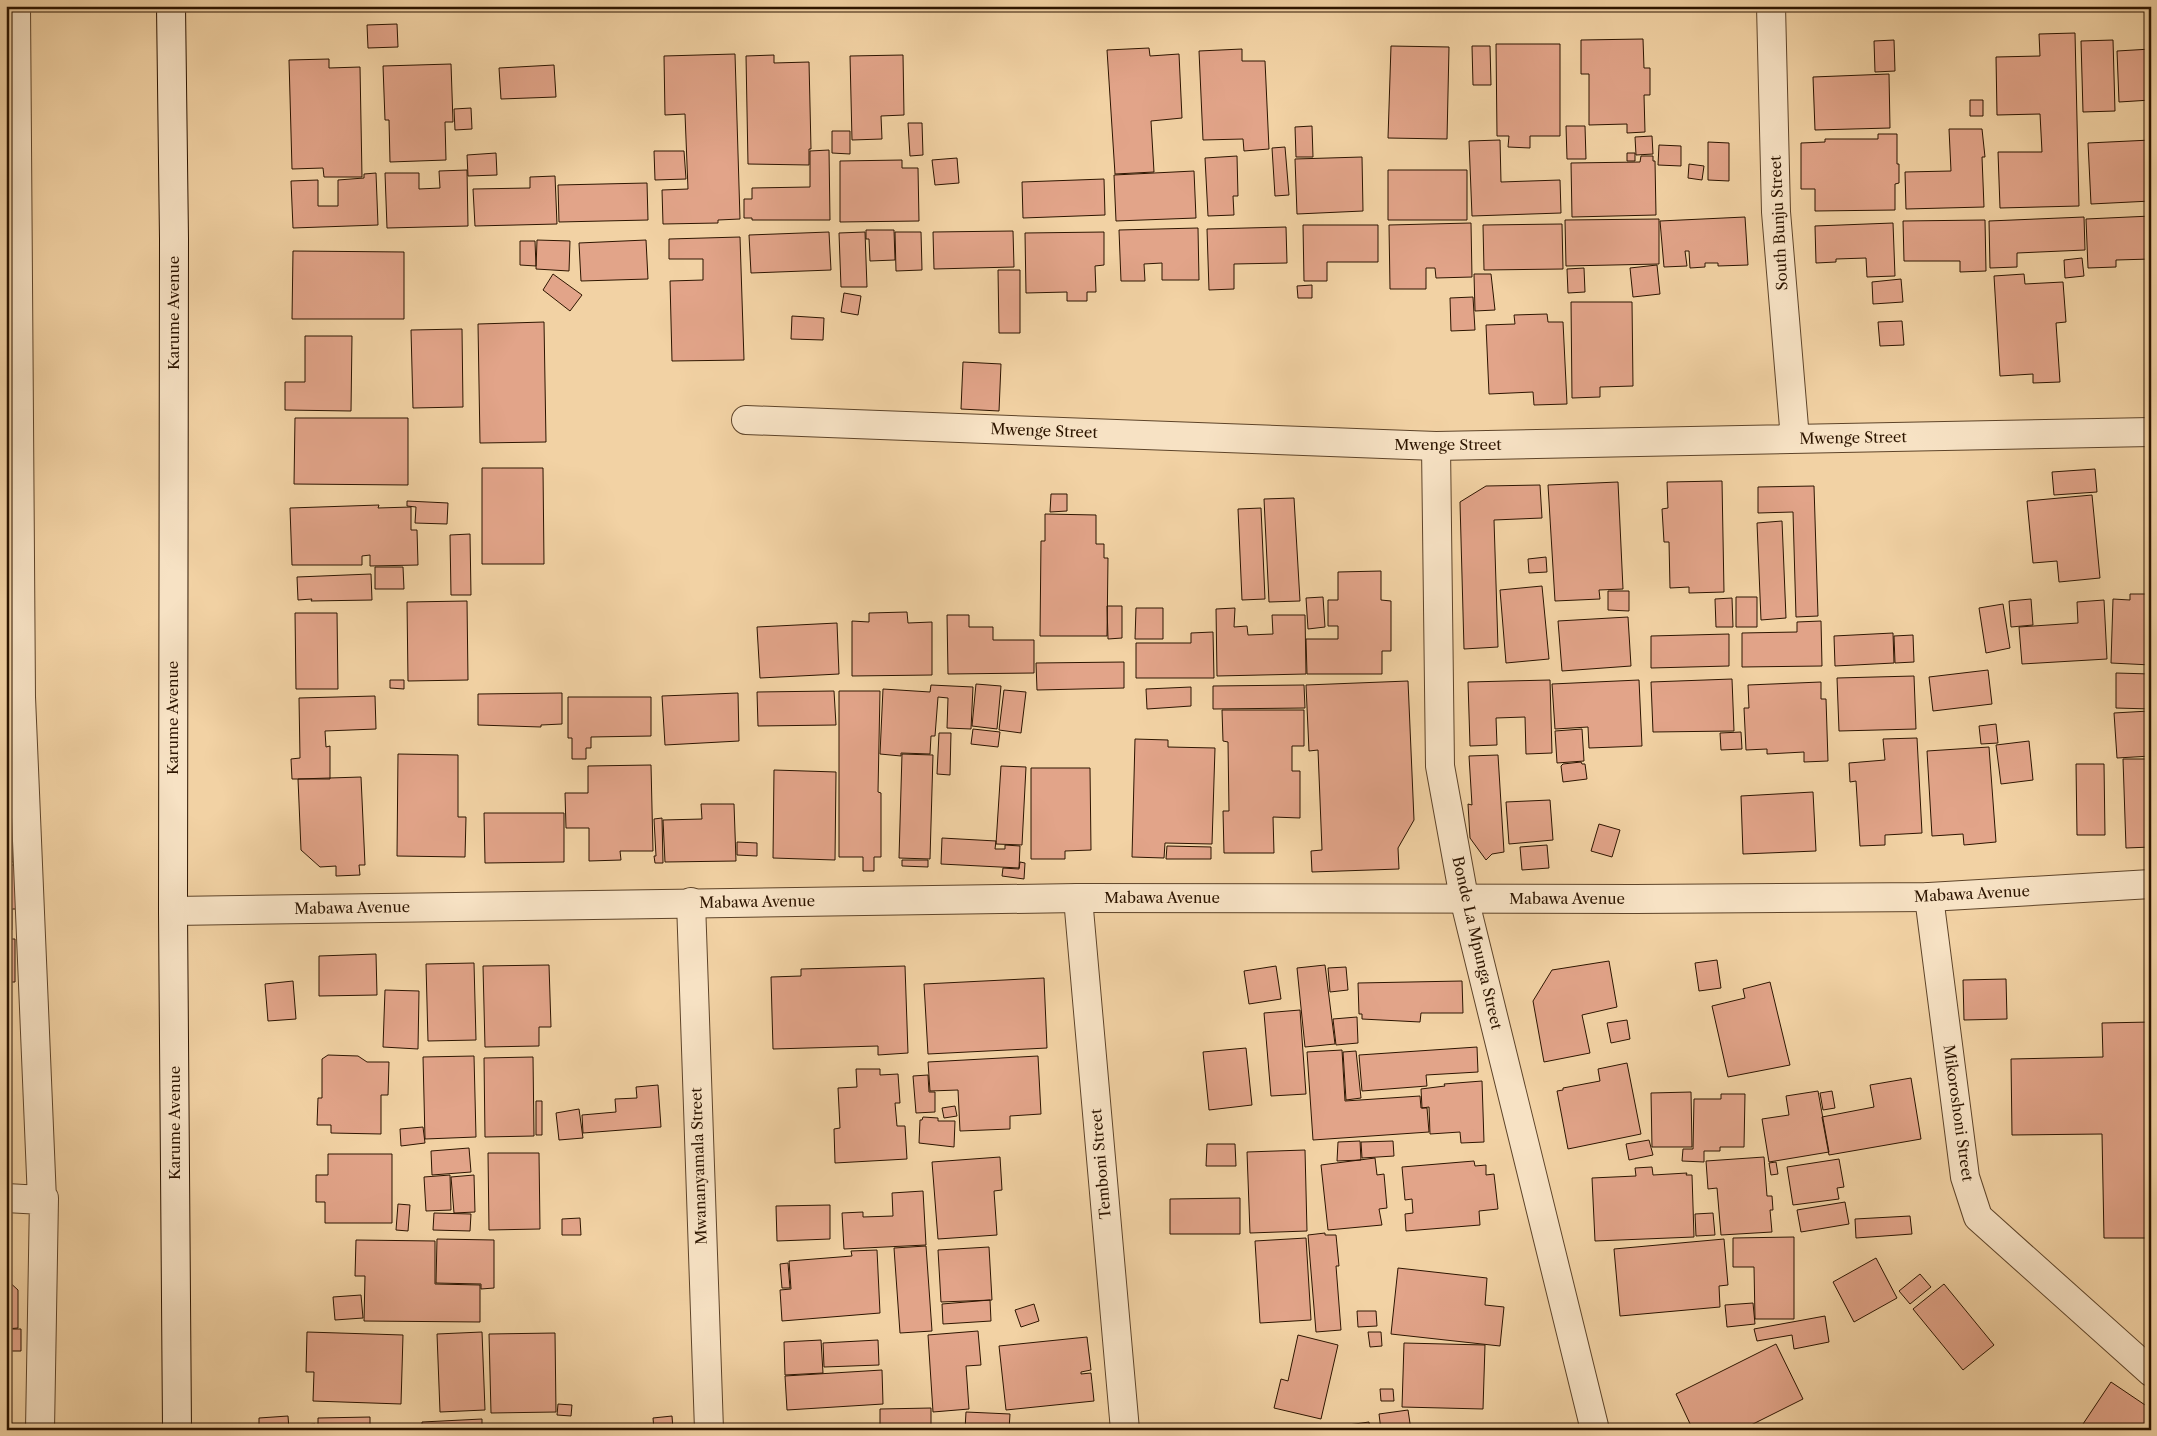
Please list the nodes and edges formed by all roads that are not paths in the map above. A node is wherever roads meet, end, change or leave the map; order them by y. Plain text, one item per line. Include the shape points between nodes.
1 (16, 6) edge
2 (170, 6) edge
3 (1771, 6) edge
4 (13, 345) edge
5 (746, 420) dead end
6 (2151, 432) edge
7 (1795, 439) junction
8 (1436, 446) junction
9 (14, 697) edge
10 (2151, 884) edge
11 (1078, 898) junction
12 (1464, 898) junction
13 (1929, 898) junction
14 (691, 902) junction
15 (173, 911) junction
16 (6, 1198) edge
17 (42, 1200) junction
18 (2151, 1372) edge
19 (40, 1430) edge
20 (177, 1430) edge
21 (708, 1430) edge
22 (1125, 1430) edge
23 (1595, 1430) edge

1 - 4 street
2 - 15 street, Karume Avenue via 174,239
3 - 7 street, South Bunju Street via 1776,212
4 - 9 street
5 - 8 street, Mwenge Street
6 - 7 street, Mwenge Street
7 - 8 street, Mwenge Street
8 - 12 street, Bonde La Mpunga Street via 1440,766
9 - 17 street
10 - 13 street, Mabawa Avenue
11 - 12 street, Mabawa Avenue
11 - 14 street, Mabawa Avenue
11 - 22 street, Temboni Street
12 - 13 street, Mabawa Avenue
12 - 23 street, Bonde La Mpunga Street
13 - 18 street, Mikoroshoni Street via 1965,1177 1978,1217
14 - 15 street, Mabawa Avenue
14 - 21 street, Mwananyamala Street
15 - 20 street, Karume Avenue
16 - 17 street
17 - 19 street via 44,1198

